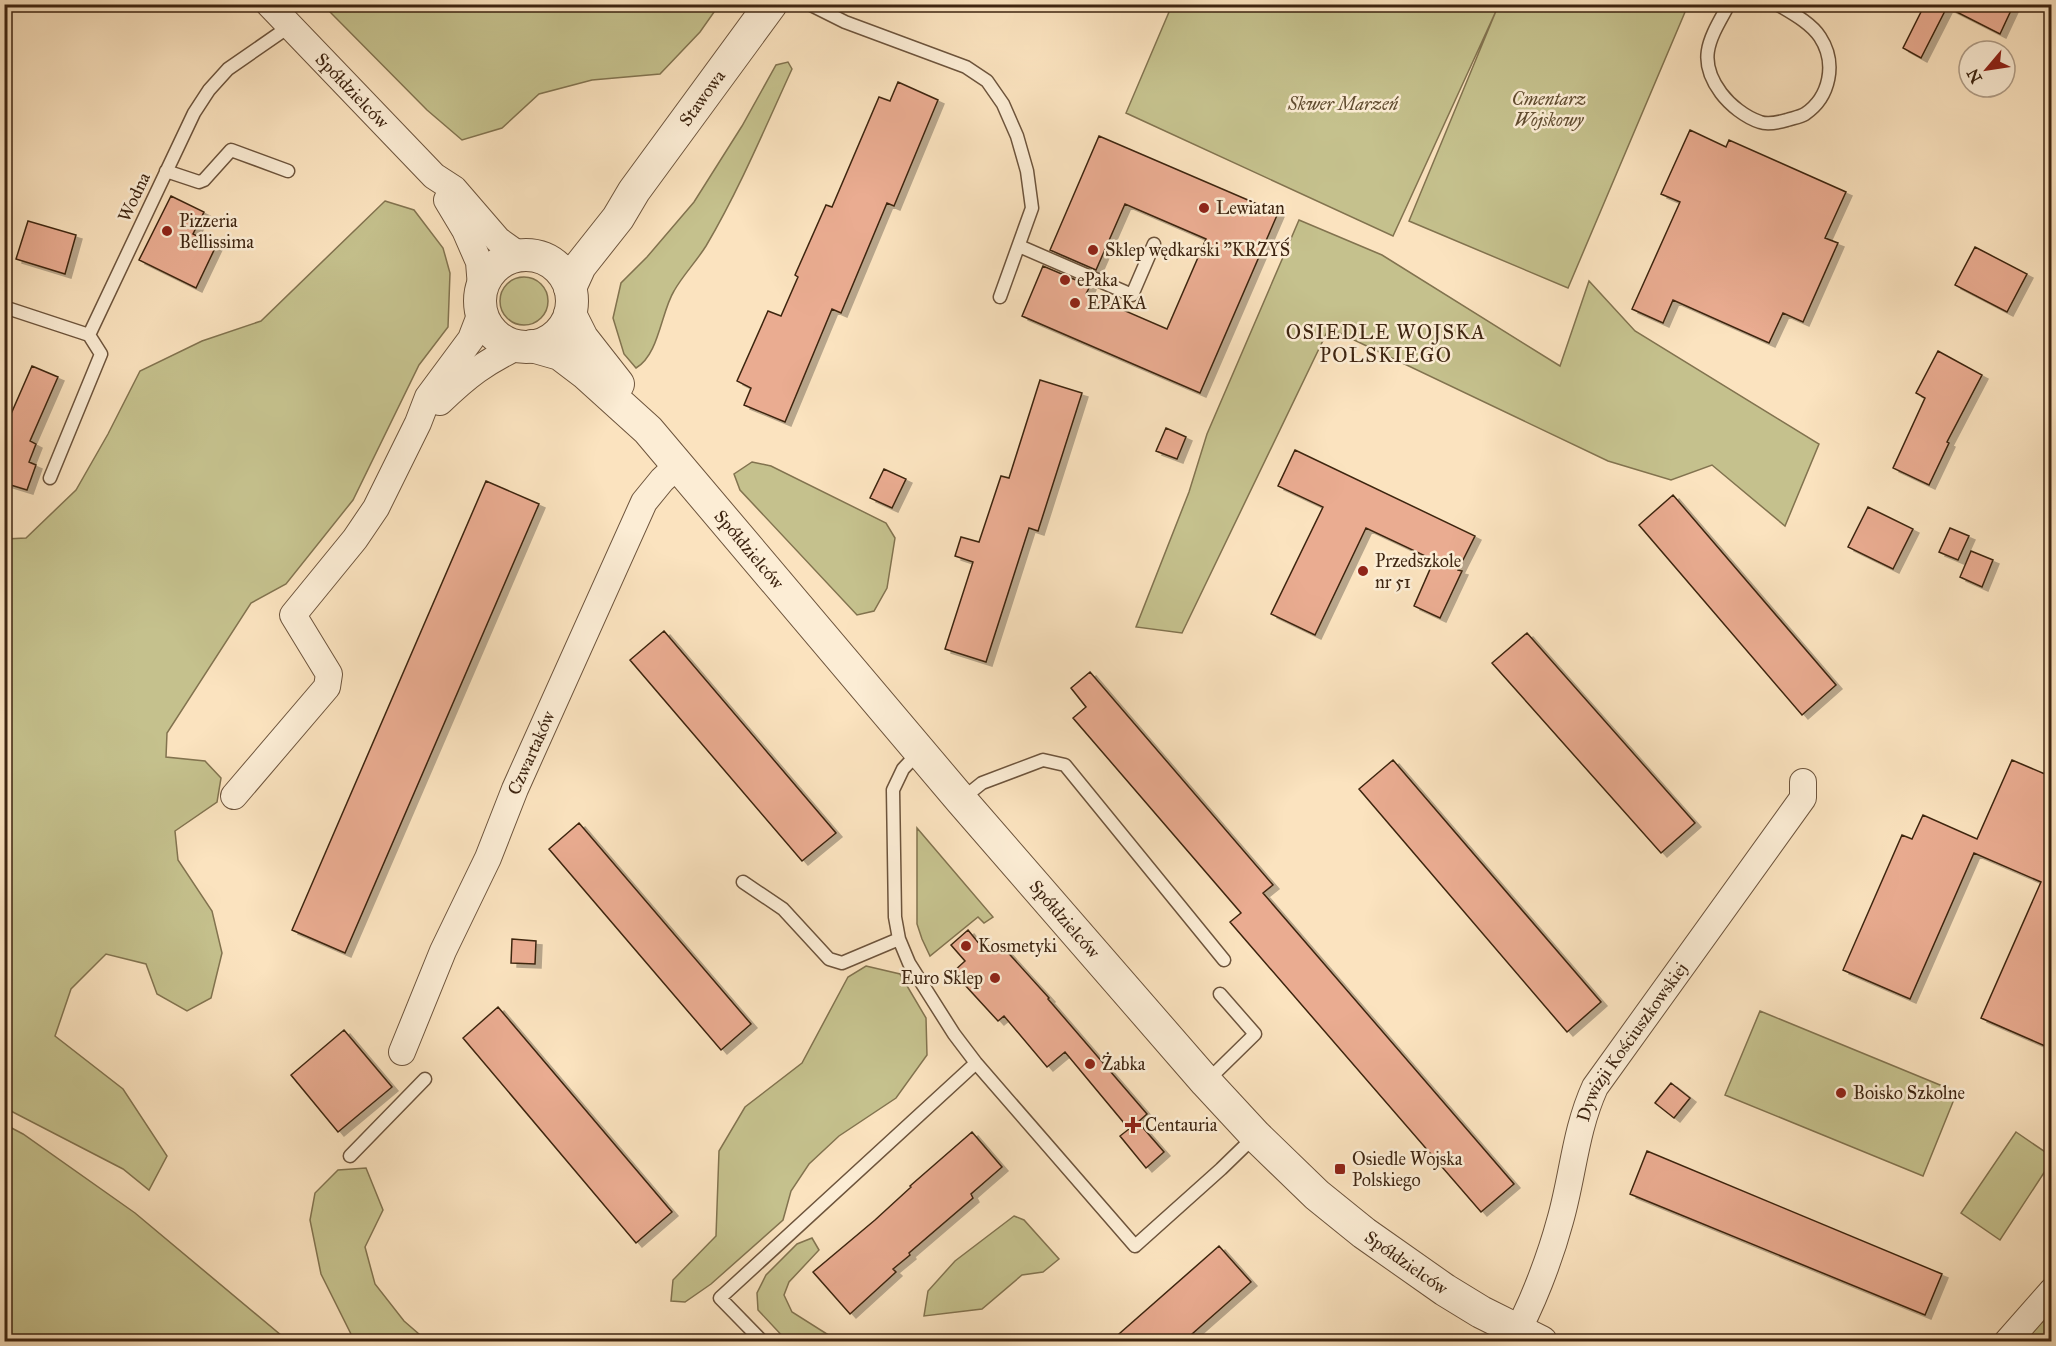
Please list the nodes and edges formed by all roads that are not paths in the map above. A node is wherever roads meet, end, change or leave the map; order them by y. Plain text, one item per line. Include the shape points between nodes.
1 (269, 4) edge
2 (771, 4) edge
3 (809, 4) edge
4 (1729, 4) edge
5 (1777, 4) edge
6 (290, 26) junction
7 (166, 171) junction
8 (288, 171) dead end
9 (434, 176) junction
10 (634, 191) junction
11 (1154, 244) dead end
12 (1018, 246) junction
13 (526, 255) junction
14 (1000, 297) dead end
15 (481, 300) junction
16 (570, 301) junction
17 (4, 307) edge
18 (88, 335) junction
19 (526, 346) junction
20 (418, 423) junction
21 (648, 430) junction
22 (678, 465) junction
23 (50, 478) dead end
24 (919, 751) junction
25 (1803, 782) dead end
26 (234, 796) dead end
27 (961, 800) junction
28 (743, 882) dead end
29 (899, 939) junction
30 (1224, 960) dead end
31 (1220, 994) dead end
32 (402, 1052) dead end
33 (976, 1063) junction
34 (424, 1079) dead end
35 (1206, 1082) junction
36 (1256, 1136) junction
37 (350, 1156) dead end
38 (2052, 1291) edge
39 (1523, 1339) edge
40 (763, 1341) edge
41 (2007, 1341) edge

1 - 6 street, Spółdzielców
2 - 10 street, Stawowa
3 - 12 lane via 844,22 966,67 987,81 1004,104 1027,171 1032,208
4 - 5 lane via 1707,46 1707,64 1729,105 1762,123 1804,115 1824,95 1830,75 1829,55 1821,38
6 - 7 lane, Wodna via 228,69 209,90
6 - 9 street, Spółdzielców
7 - 8 lane via 199,182 231,150
7 - 18 lane, Wodna
9 - 13 street, Spółdzielców via 454,189 498,240
9 - 15 street, Spółdzielców via 479,262
10 - 13 street, Stawowa via 582,235 560,248
10 - 16 street, Stawowa via 580,266
11 - 12 lane via 1132,295
12 - 14 lane
13 - 15 street via 507,258 496,266 487,275
13 - 16 street via 556,266 565,276
15 - 19 street via 487,325 495,335 506,343
15 - 20 street via 471,339 428,397
16 - 19 street via 564,326 556,336
16 - 21 street, Spółdzielców via 582,338 634,405
17 - 18 lane
18 - 23 lane via 101,354
19 - 20 street via 492,359
19 - 21 street, Spółdzielców via 560,354
20 - 26 street via 376,508 355,540 293,615 329,674 327,687
21 - 22 street, Spółdzielców
22 - 24 street, Spółdzielców
22 - 32 street, Czwartaków via 644,502 488,858 443,951
24 - 27 street, Spółdzielców
24 - 29 lane via 903,769 893,790 895,917
25 - 39 street, Dywizji Kościuszkowskiej via 1803,798 1595,1087 1584,1111 1560,1221 1535,1290
27 - 30 lane via 982,783 1043,759 1065,765
27 - 35 street, Spółdzielców
28 - 29 lane via 783,909 828,959 842,963
29 - 33 lane via 915,972
31 - 35 lane via 1256,1034
33 - 36 lane via 1135,1246
33 - 40 lane via 720,1298
34 - 37 lane
35 - 36 street, Spółdzielców
36 - 39 street, Spółdzielców via 1317,1195 1364,1233
38 - 41 street

